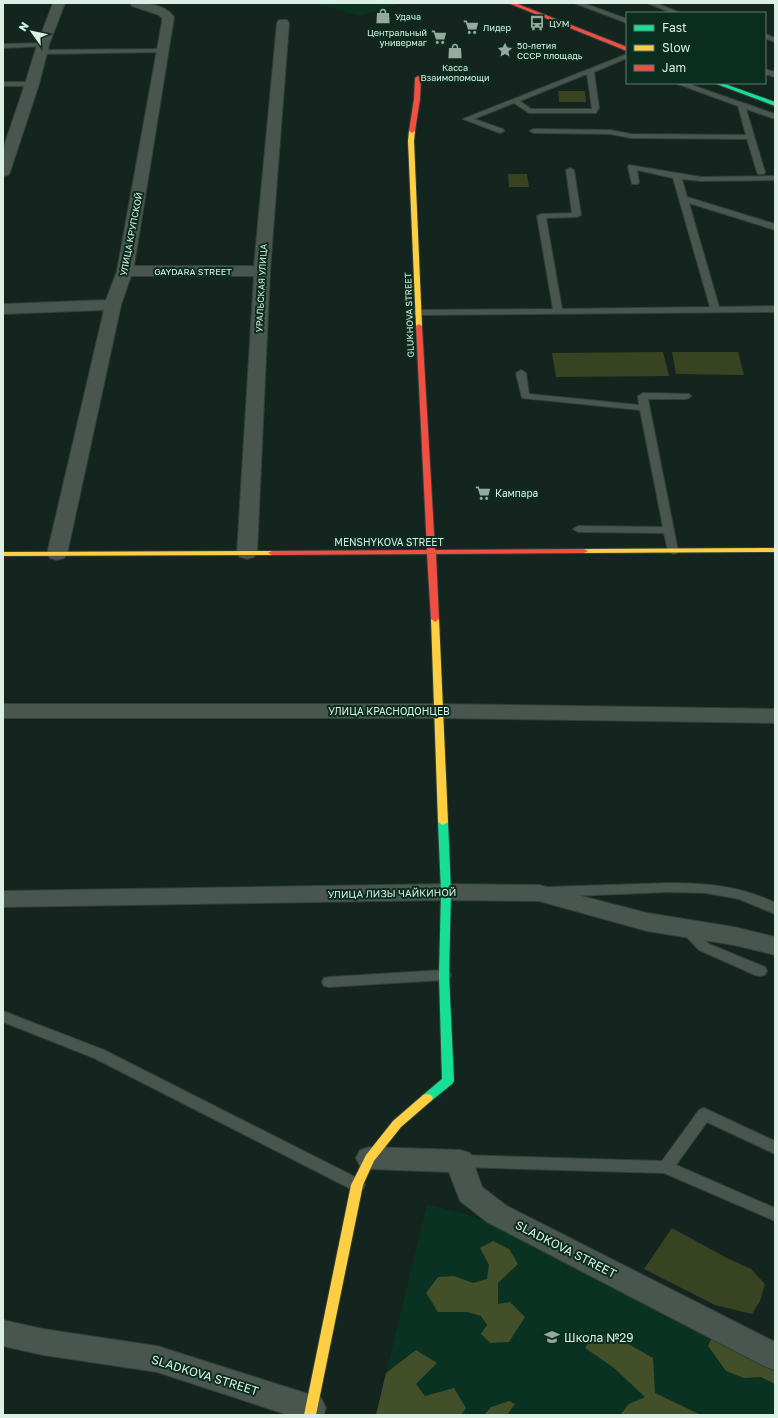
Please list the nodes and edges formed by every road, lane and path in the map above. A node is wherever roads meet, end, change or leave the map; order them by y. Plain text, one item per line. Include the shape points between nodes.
1 (58, 3) edge
2 (136, 3) edge
3 (511, 3) edge
4 (577, 3) edge
5 (650, 3) edge
6 (675, 12) edge
7 (626, 21) edge
8 (283, 23) dead end
9 (3, 46) edge
10 (42, 48) junction
11 (626, 49) edge
12 (163, 51) junction
13 (626, 56) edge
14 (617, 61) junction
15 (626, 65) edge
16 (590, 71) junction
17 (418, 78) dead end
18 (3, 84) edge
19 (32, 84) junction
20 (682, 84) edge
21 (720, 84) edge
22 (515, 100) junction
23 (775, 104) edge
24 (741, 105) junction
25 (775, 117) edge
26 (9, 130) edge
27 (500, 131) dead end
28 (534, 131) dead end
29 (750, 137) junction
30 (570, 170) dead end
31 (3, 172) edge
32 (761, 172) dead end
33 (677, 176) junction
34 (775, 178) edge
35 (635, 182) dead end
36 (684, 199) junction
37 (775, 227) edge
38 (125, 271) junction
39 (262, 271) junction
40 (113, 305) junction
41 (3, 309) edge
42 (715, 309) junction
43 (775, 309) edge
44 (558, 312) junction
45 (418, 313) junction
46 (521, 373) dead end
47 (686, 396) dead end
48 (644, 408) junction
49 (578, 529) dead end
50 (669, 530) junction
51 (775, 550) edge
52 (673, 551) junction
53 (432, 552) junction
54 (247, 553) junction
55 (3, 554) edge
56 (57, 554) junction
57 (3, 711) edge
58 (439, 711) junction
59 (775, 716) edge
60 (446, 892) junction
61 (538, 893) junction
62 (3, 899) edge
63 (775, 909) edge
64 (685, 928) junction
65 (775, 946) edge
66 (760, 971) dead end
67 (444, 975) junction
68 (329, 982) dead end
69 (3, 1016) edge
70 (775, 1148) edge
71 (370, 1158) junction
72 (460, 1161) junction
73 (666, 1167) junction
74 (357, 1185) junction
75 (775, 1215) edge
76 (3, 1333) edge
77 (775, 1357) edge
78 (310, 1412) edge

1 - 10 street
2 - 12 street, УЛИЦА КРУПСКОЙ via 163,12 168,17
3 - 11 street
4 - 7 lane
5 - 6 lane
8 - 39 street, УРАЛЬСКАЯ УЛИЦА
9 - 10 lane
10 - 12 lane
10 - 19 street
12 - 38 street, УЛИЦА КРУПСКОЙ
13 - 14 lane
14 - 15 lane
14 - 16 lane
16 - 22 lane
16 - 22 lane via 594,110 529,111
17 - 45 street, GLUKHOVA STREET via 411,141
18 - 19 lane
19 - 26 street
20 - 24 lane
21 - 23 street
22 - 27 lane via 467,119
24 - 25 lane
24 - 29 lane
26 - 31 street
28 - 29 lane via 610,132 631,136
29 - 32 lane
30 - 44 lane via 577,215 541,216
33 - 34 lane via 701,179
33 - 35 lane via 632,167
33 - 36 lane
36 - 37 lane
36 - 42 lane
38 - 39 street, GAYDARA STREET
38 - 40 street, УЛИЦА КРУПСКОЙ
39 - 54 street, УРАЛЬСКАЯ УЛИЦА
40 - 41 street
40 - 56 street, УЛИЦА КРУПСКОЙ
42 - 43 lane
42 - 44 lane
44 - 45 lane
45 - 53 street, GLUKHOVA STREET
46 - 48 lane via 525,396
47 - 48 lane via 644,396
48 - 50 lane
49 - 50 lane
50 - 52 lane
51 - 52 street, MENSHYKOVA STREET
52 - 53 street, MENSHYKOVA STREET
53 - 54 street, MENSHYKOVA STREET
53 - 58 street, GLUKHOVA STREET
54 - 56 street, MENSHYKOVA STREET
55 - 56 street, MENSHYKOVA STREET
57 - 58 street, УЛИЦА КРАСНОДОНЦЕВ
58 - 59 street, УЛИЦА КРАСНОДОНЦЕВ
58 - 60 street, GLUKHOVA STREET
60 - 61 street, УЛИЦА ЛИЗЫ ЧАЙКИНОЙ
60 - 62 street, УЛИЦА ЛИЗЫ ЧАЙКИНОЙ
60 - 67 street, GLUKHOVA STREET
61 - 63 lane via 683,887 728,891 766,903
61 - 64 street, УЛИЦА ЛИЗЫ ЧАЙКИНОЙ via 647,922
64 - 65 street, УЛИЦА ЛИЗЫ ЧАЙКИНОЙ
64 - 66 lane via 704,947
67 - 68 lane
67 - 71 street, GLUKHOVA STREET via 448,1081 398,1124
69 - 74 lane via 99,1054
70 - 73 lane via 704,1114
71 - 72 street
71 - 74 street
72 - 73 lane
72 - 77 street, SLADKOVA STREET via 470,1193 497,1214
73 - 75 lane
74 - 78 street
76 - 78 street, SLADKOVA STREET via 44,1342 157,1359

